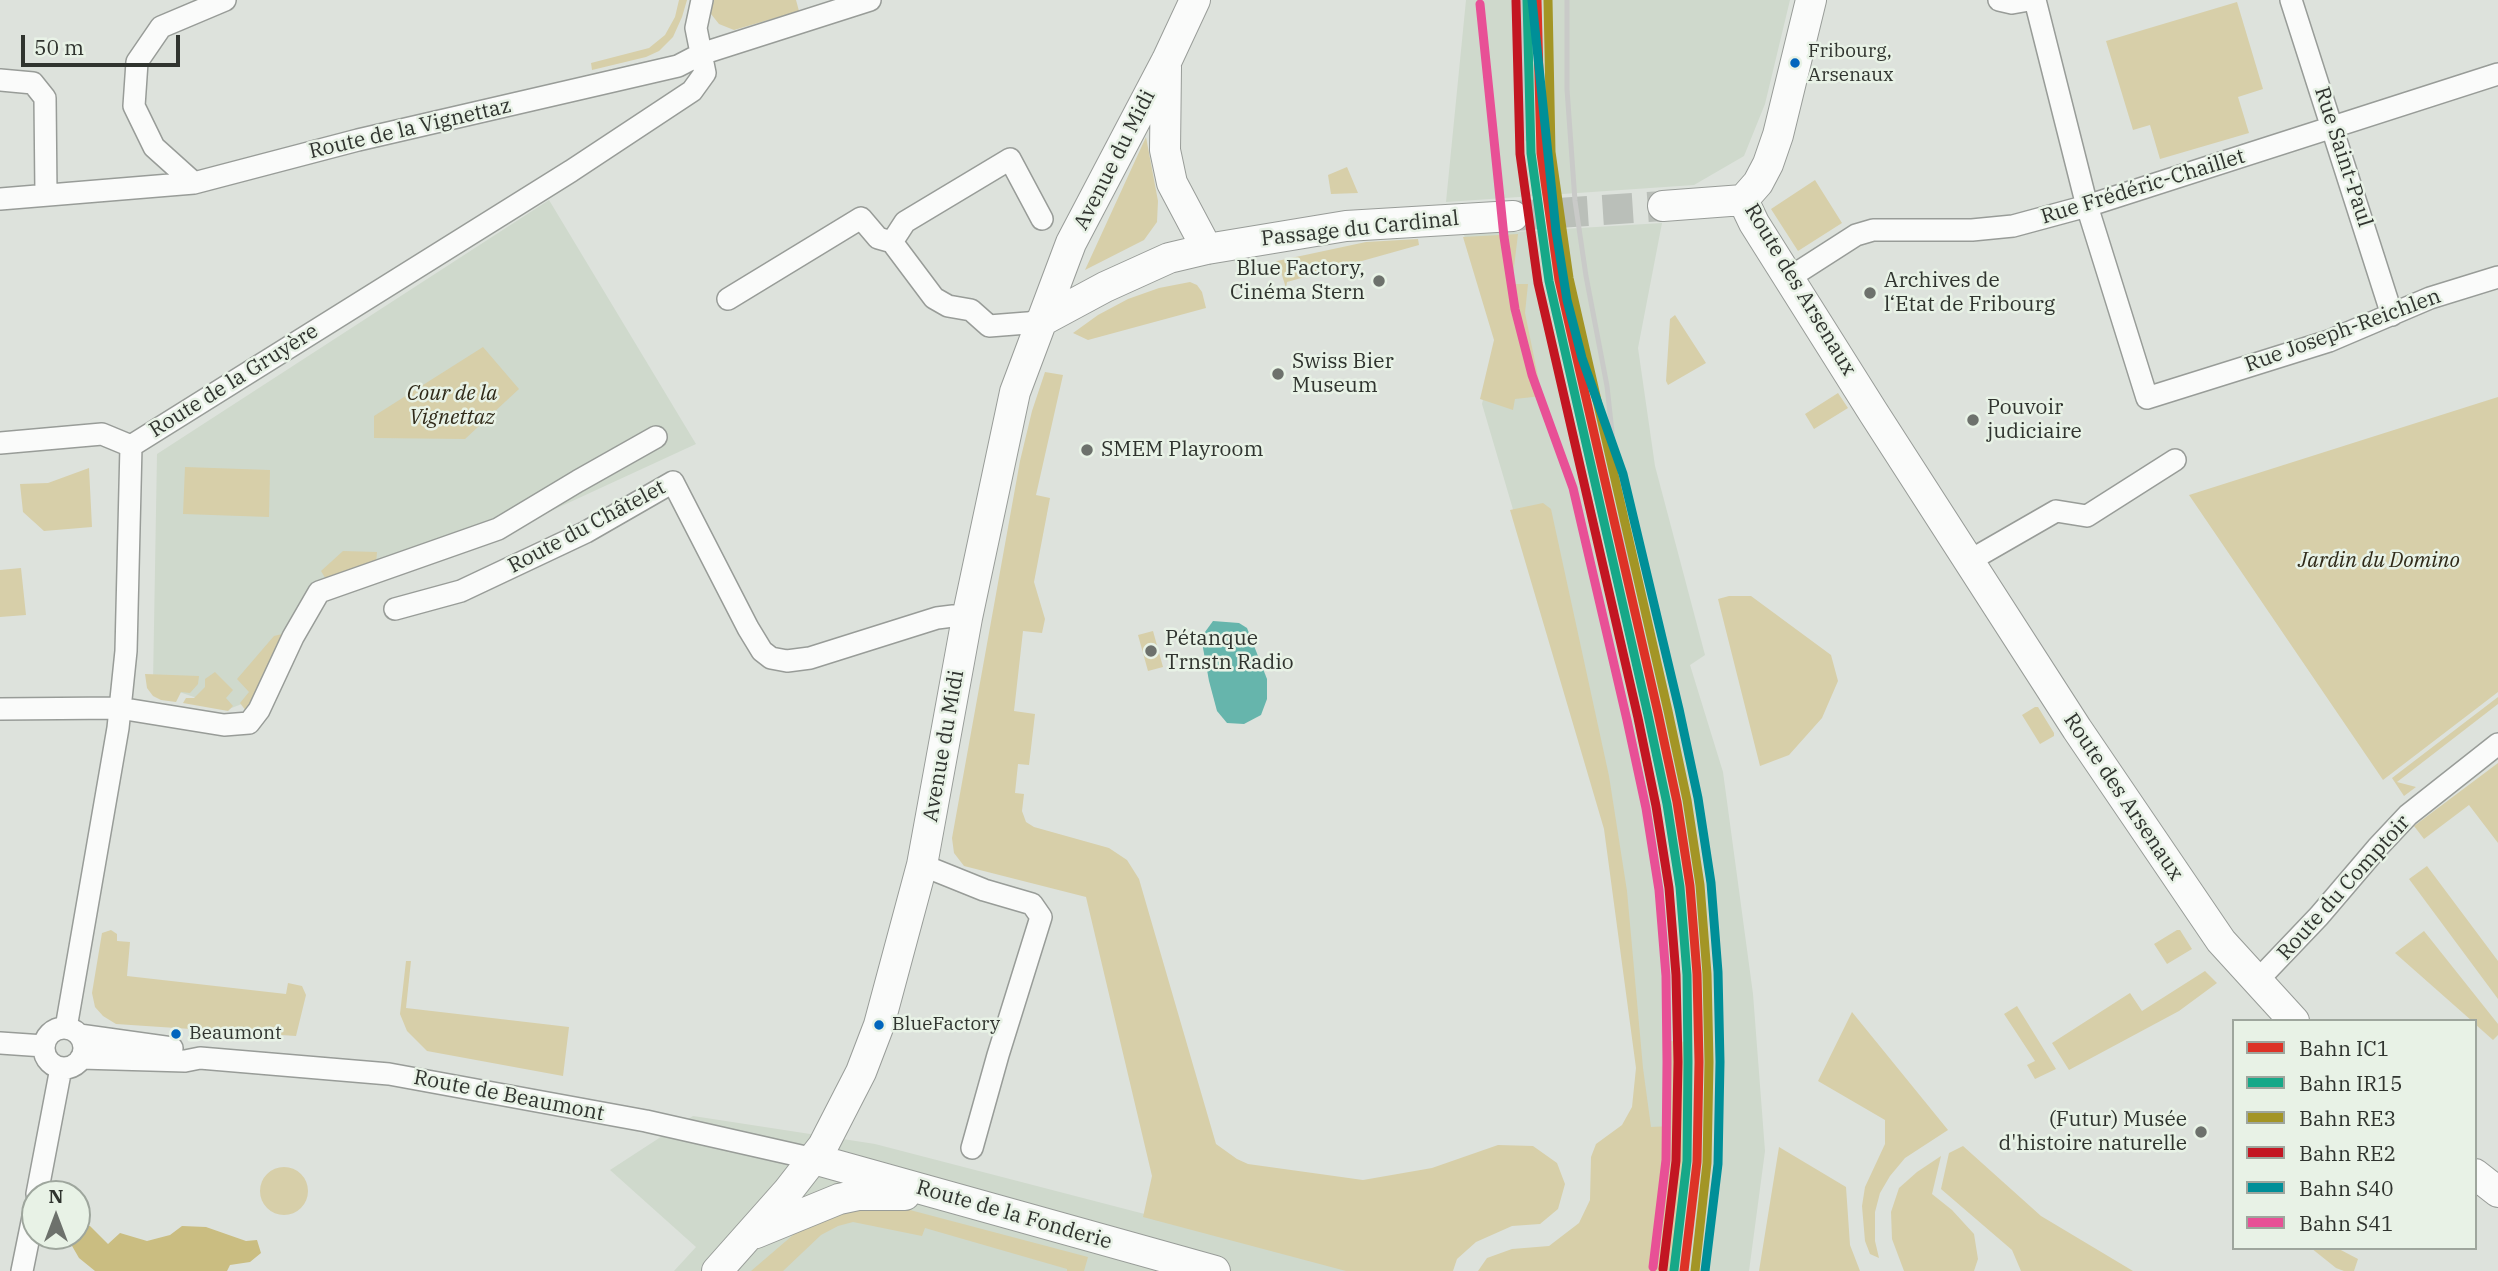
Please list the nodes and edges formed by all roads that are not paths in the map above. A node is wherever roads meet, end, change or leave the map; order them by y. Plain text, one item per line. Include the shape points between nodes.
1 (225, 0) edge
2 (702, 0) edge
3 (870, 0) edge
4 (1195, 0) edge
5 (1811, 0) edge
6 (1999, 0) edge
7 (2029, 0) edge
8 (2035, 0) edge
9 (2291, 0) edge
10 (701, 54) junction
11 (1167, 60) junction
12 (2498, 74) edge
13 (0, 80) edge
14 (2334, 127) junction
15 (194, 183) junction
16 (46, 194) junction
17 (0, 199) edge
18 (1743, 200) junction
19 (1663, 206) tunnel mouth
20 (2087, 206) junction
21 (1513, 216) tunnel mouth
22 (1042, 219) dead end
23 (892, 242) junction
24 (1207, 249) junction
25 (2498, 276) edge
26 (1789, 278) junction
27 (728, 299) dead end
28 (2392, 315) junction
29 (1040, 322) junction
30 (656, 437) dead end
31 (0, 443) edge
32 (131, 446) junction
33 (2175, 460) dead end
34 (1969, 561) junction
35 (395, 609) dead end
36 (967, 618) junction
37 (119, 708) junction
38 (0, 709) edge
39 (2498, 744) edge
40 (922, 865) junction
41 (2257, 981) junction
42 (2292, 1019) edge
43 (73, 1032) junction
44 (0, 1043) edge
45 (44, 1046) junction
46 (81, 1058) junction
47 (200, 1058) junction
48 (60, 1075) junction
49 (972, 1148) dead end
50 (814, 1159) junction
51 (2477, 1176) edge
52 (40, 1180) edge
53 (2498, 1192) edge
54 (947, 1196) junction
55 (749, 1236) junction
56 (26, 1250) edge
57 (22, 1271) edge
58 (717, 1271) edge
59 (1215, 1271) edge

1 - 15 street via 161,27 137,62 134,106 154,147
2 - 10 street, Route de la Gruyère via 696,28
3 - 10 street, Route de la Vignettaz
4 - 11 main road, Avenue du Midi
5 - 18 main road, Route des Arsenaux via 1772,154 1758,183
6 - 7 street
8 - 20 street
9 - 14 street, Rue Saint-Paul
10 - 15 street, Route de la Vignettaz via 678,66
10 - 32 street, Route de la Gruyère via 705,73 692,90 571,171
11 - 24 main road via 1165,150 1172,183
11 - 29 main road, Avenue du Midi via 1071,243
12 - 14 street, Rue Frédéric-Chaillet
13 - 16 street via 33,83 45,98
14 - 20 street, Rue Frédéric-Chaillet
14 - 28 street, Rue Saint-Paul
15 - 16 street, Route de la Vignettaz
16 - 17 street, Route de la Vignettaz
18 - 19 main road
18 - 26 main road, Route des Arsenaux
20 - 26 street, Rue Frédéric-Chaillet via 2013,226 1874,230 1856,235
20 - 28 street, Rue Joseph-Reichlen via 2147,398 2329,341
21 - 24 main road, Passage du Cardinal via 1346,226
22 - 23 street, Avenue du Midi via 1010,159 905,222
23 - 27 street via 877,238 861,218
23 - 29 street via 934,298 948,306 971,310 989,326
24 - 29 main road, Passage du Cardinal via 1169,258
25 - 28 street, Rue Joseph-Reichlen
26 - 34 main road, Route des Arsenaux
29 - 36 main road, Avenue du Midi via 1015,392
30 - 37 street, Route du Châtelet via 498,529 319,592 248,723 225,725
31 - 32 street via 103,434
32 - 37 street, Route de la Gruyère via 126,652
33 - 34 street via 2087,516 2056,511
34 - 41 main road, Route des Arsenaux via 2186,891
35 - 36 street, Route du Châtelet via 461,591 586,532 673,482 748,628 771,658 810,658 937,618
36 - 40 main road, Avenue du Midi
37 - 38 street
37 - 43 street, Route de la Gruyère
39 - 41 street, Route du Comptoir via 2408,815
40 - 49 street via 1032,904 1041,917
40 - 50 main road, Avenue du Midi via 880,1025 837,1121
41 - 42 main road, Route des Arsenaux
43 - 45 street via 54,1031
43 - 46 street via 84,1046
43 - 47 street, Route de Beaumont via 181,1049
44 - 45 street
45 - 48 street
46 - 47 street, Route de Beaumont
46 - 48 street
47 - 50 street, Route de Beaumont via 424,1079
48 - 52 street
50 - 54 main road, Route de la Fonderie
50 - 55 main road, Avenue du Midi
51 - 53 main road
54 - 55 main road via 858,1195
54 - 59 main road, Route de la Fonderie
55 - 58 main road, Avenue du Midi
56 - 57 street

